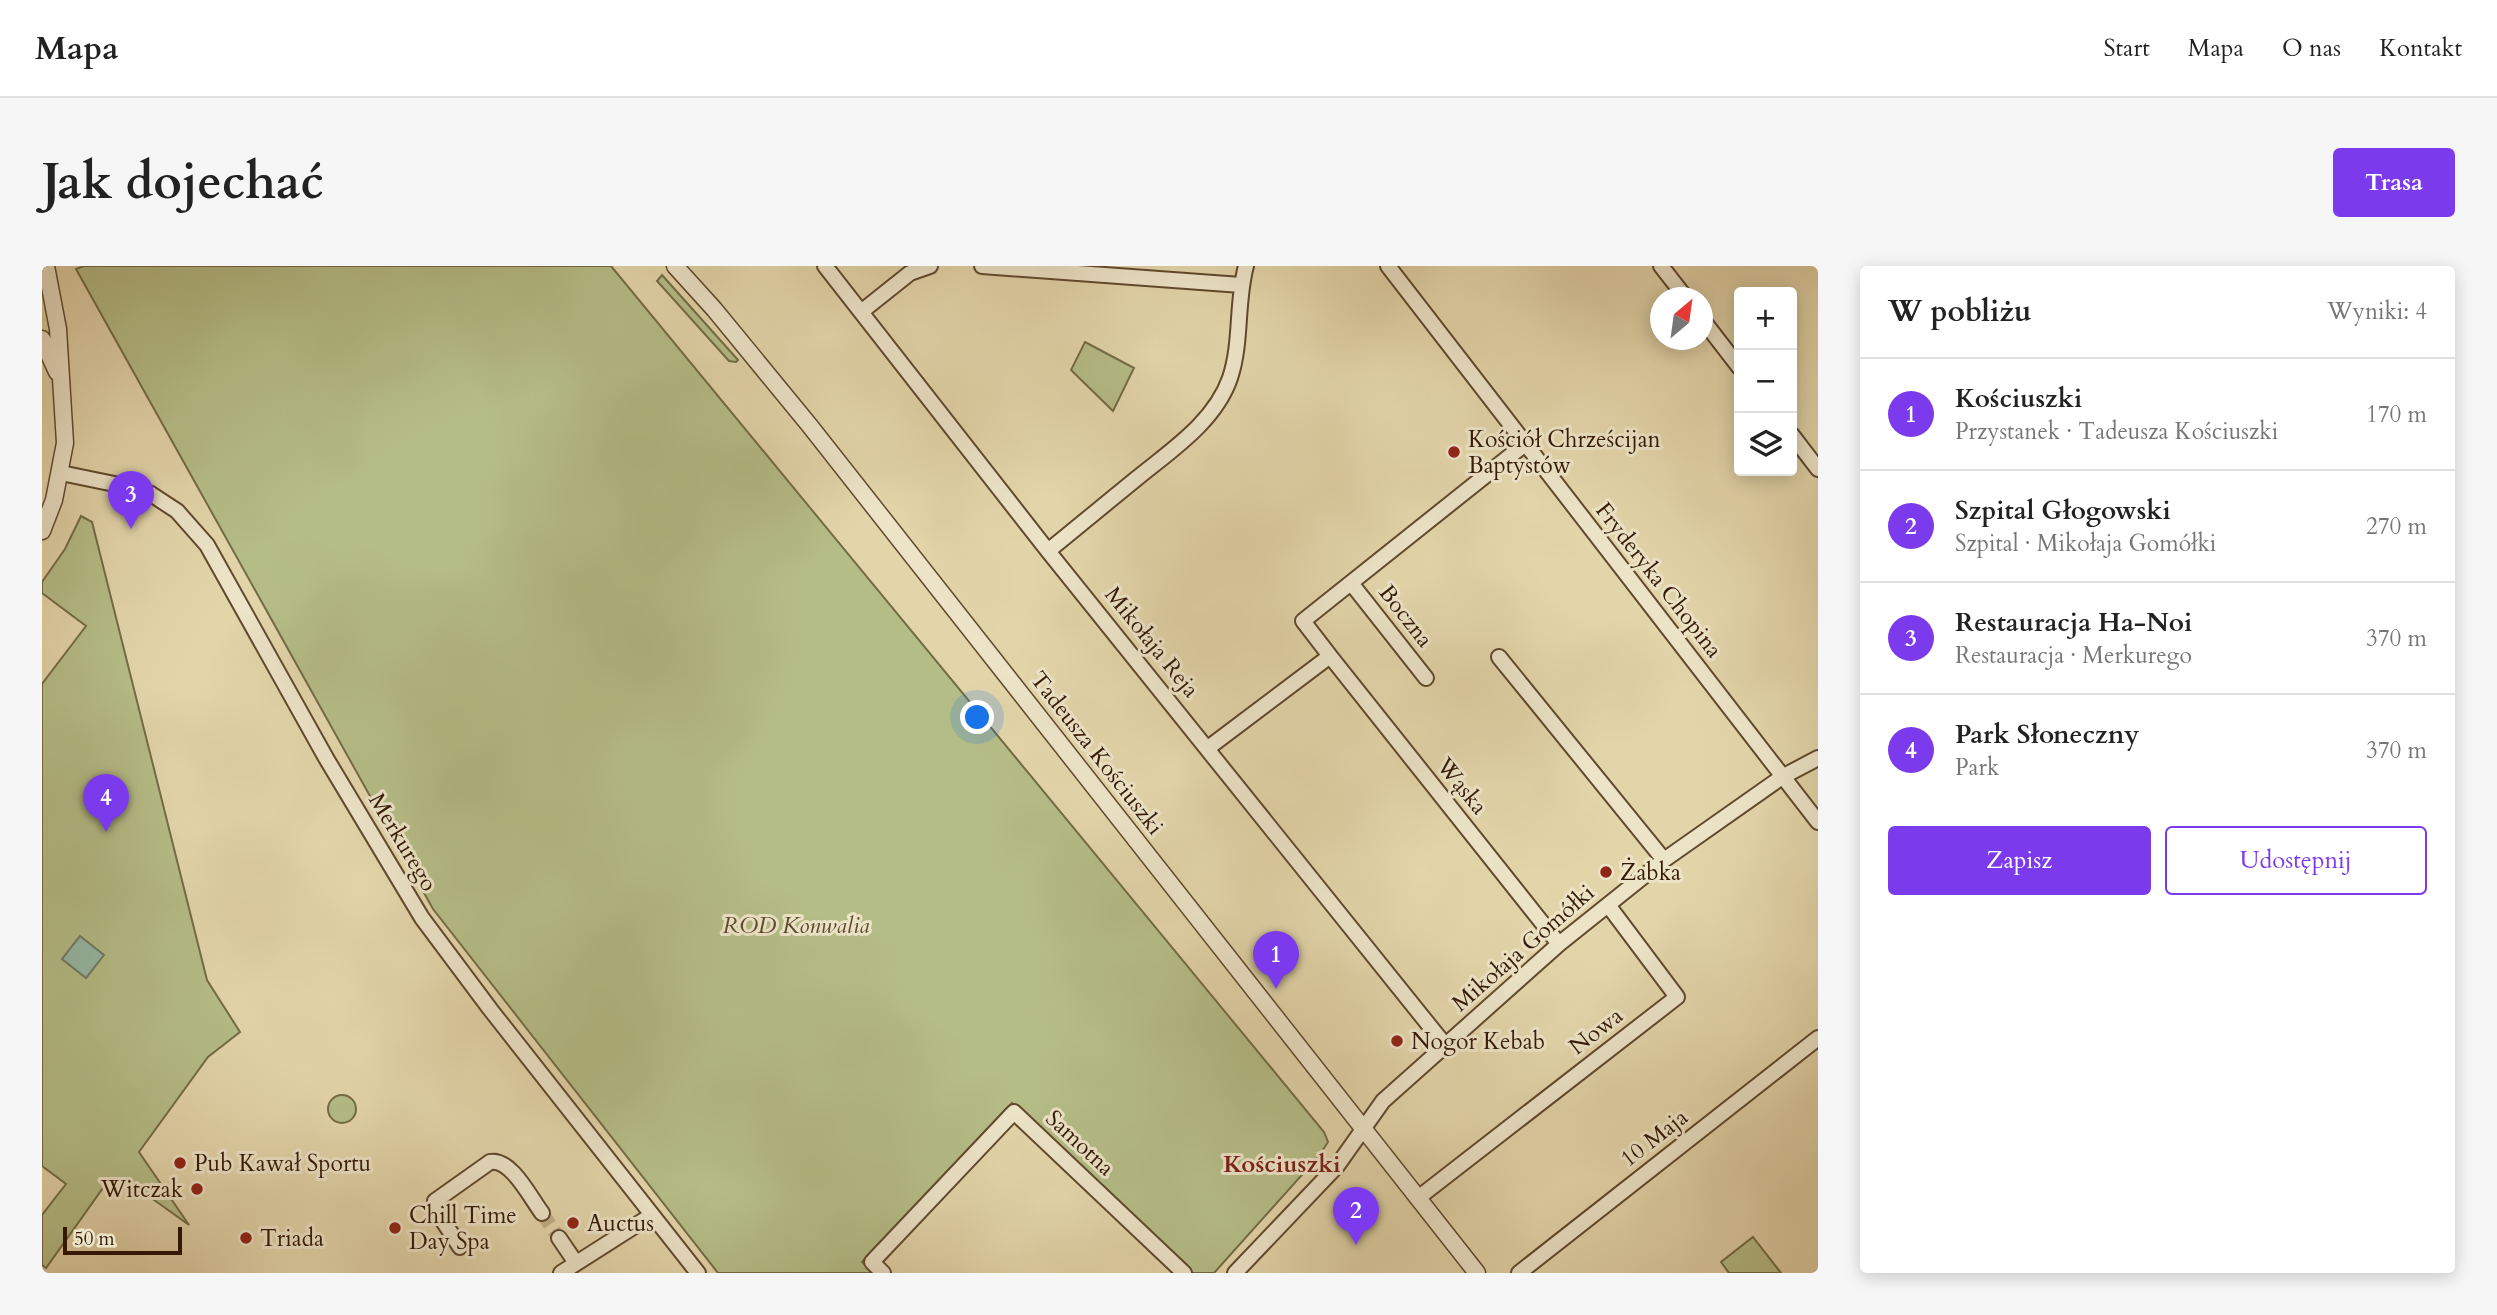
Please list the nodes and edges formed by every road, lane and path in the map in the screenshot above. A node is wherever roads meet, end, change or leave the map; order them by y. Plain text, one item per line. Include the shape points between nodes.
1 (46, 266) edge
2 (675, 266) edge
3 (825, 266) edge
4 (930, 266) edge
5 (982, 266) edge
6 (1246, 266) edge
7 (1388, 266) edge
8 (1661, 266) edge
9 (1241, 285) junction
10 (1677, 287) edge
11 (861, 312) junction
12 (1713, 332) edge
13 (42, 339) edge
14 (1734, 360) edge
15 (61, 380) junction
16 (1797, 442) edge
17 (1525, 444) junction
18 (1818, 469) edge
19 (61, 473) junction
20 (42, 531) edge
21 (1048, 551) junction
22 (1350, 583) junction
23 (1330, 656) junction
24 (1499, 657) dead end
25 (1426, 678) dead end
26 (1208, 748) junction
27 (1818, 758) edge
28 (1782, 777) junction
29 (1818, 822) edge
30 (1664, 860) junction
31 (1608, 905) junction
32 (1559, 944) junction
33 (1818, 1038) edge
34 (1446, 1045) junction
35 (1364, 1129) junction
36 (1418, 1198) junction
37 (541, 1213) tunnel mouth
38 (652, 1215) junction
39 (559, 1238) tunnel mouth
40 (460, 1247) dead end
41 (576, 1263) junction
42 (561, 1273) edge
43 (698, 1273) edge
44 (883, 1273) edge
45 (1184, 1273) edge
46 (1235, 1273) edge
47 (1477, 1273) edge
48 (1518, 1273) edge

1 - 15 street via 58,329
2 - 35 street, Tadeusza Kościuszki via 810,426
3 - 11 street, Mikołaja Reja
4 - 11 street via 910,273
5 - 9 street
6 - 9 street
7 - 17 street, Fryderyka Chopina
8 - 10 street
9 - 21 street via 1234,361 1219,400 1197,429
11 - 21 street, Mikołaja Reja
12 - 14 street
13 - 15 street
15 - 19 street via 65,443
16 - 18 street
17 - 22 street
17 - 28 street, Fryderyka Chopina
19 - 20 street
19 - 38 street, Merkurego via 151,494 177,511 207,545 422,918
21 - 26 street, Mikołaja Reja
22 - 23 street, Wąska via 1303,621
22 - 25 street, Boczna
23 - 26 street
23 - 32 street, Wąska
24 - 30 street
26 - 34 street, Mikołaja Reja
27 - 28 street, Mikołaja Gomółki
28 - 29 street, Fryderyka Chopina
28 - 30 street, Mikołaja Gomółki
30 - 31 street, Mikołaja Gomółki
31 - 32 street, Mikołaja Gomółki
31 - 36 street, Nowa via 1677,997
32 - 34 street, Mikołaja Gomółki
33 - 48 street, 10 Maja
34 - 35 street, Mikołaja Gomółki via 1383,1101
35 - 36 street, Tadeusza Kościuszki
35 - 46 street, Mikołaja Gomółki via 1336,1166
36 - 47 street, Tadeusza Kościuszki
37 - 40 street via 509,1167 490,1163 435,1201
38 - 41 street
38 - 43 street, Merkurego
39 - 41 street
41 - 42 street
44 - 45 street, Samotna via 872,1262 1014,1112

